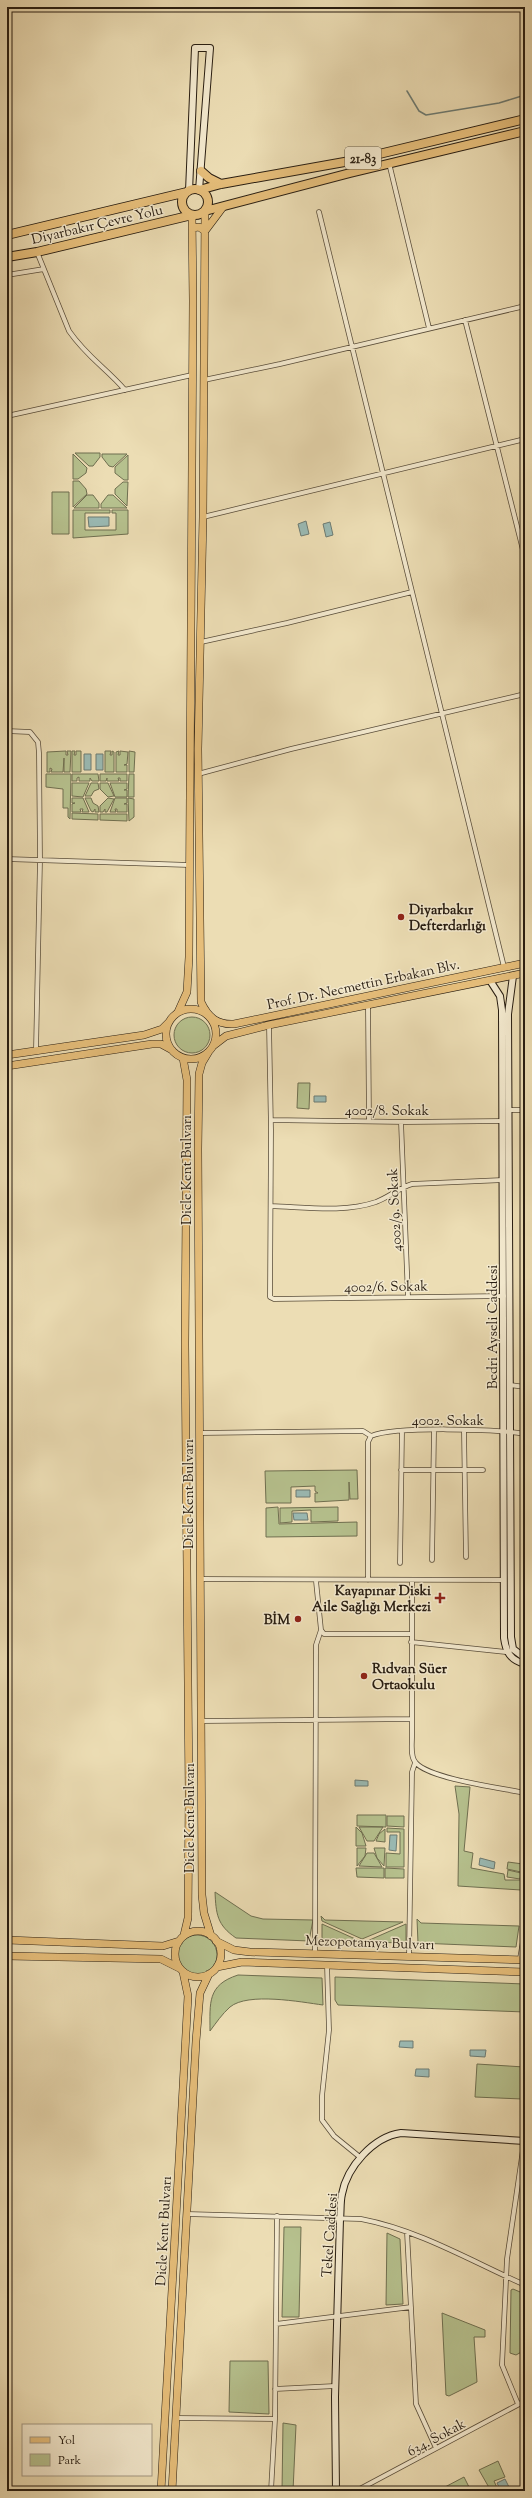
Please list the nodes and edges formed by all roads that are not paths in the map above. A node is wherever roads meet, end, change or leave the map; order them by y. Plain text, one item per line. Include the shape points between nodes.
1 (525, 119) edge
2 (525, 131) edge
3 (389, 163) junction
4 (202, 171) junction
5 (221, 184) junction
6 (199, 190) junction
7 (188, 192) junction
8 (223, 207) junction
9 (205, 211) junction
10 (319, 212) dead end
11 (192, 215) junction
12 (192, 228) junction
13 (205, 231) junction
14 (7, 235) edge
15 (36, 252) junction
16 (7, 257) edge
17 (44, 269) junction
18 (7, 275) edge
19 (525, 306) edge
20 (465, 320) junction
21 (429, 328) junction
22 (351, 347) junction
23 (192, 374) junction
24 (204, 380) junction
25 (125, 390) junction
26 (7, 416) edge
27 (525, 439) edge
28 (496, 446) junction
29 (384, 473) junction
30 (203, 517) junction
31 (525, 558) edge
32 (412, 592) junction
33 (201, 642) junction
34 (525, 694) edge
35 (441, 713) junction
36 (7, 731) edge
37 (198, 774) junction
38 (7, 860) edge
39 (40, 860) junction
40 (188, 865) junction
41 (525, 963) edge
42 (504, 967) junction
43 (525, 973) edge
44 (514, 976) junction
45 (491, 982) junction
46 (368, 1006) junction
47 (178, 1012) junction
48 (208, 1015) junction
49 (168, 1024) junction
50 (269, 1025) junction
51 (213, 1046) junction
52 (36, 1050) junction
53 (172, 1050) junction
54 (208, 1053) junction
55 (7, 1055) edge
56 (182, 1058) junction
57 (7, 1066) edge
58 (509, 1110) junction
59 (525, 1110) edge
60 (271, 1120) junction
61 (503, 1120) junction
62 (369, 1121) junction
63 (401, 1122) junction
64 (503, 1180) junction
65 (404, 1187) junction
66 (271, 1206) junction
67 (504, 1296) junction
68 (408, 1297) junction
69 (510, 1385) junction
70 (525, 1386) edge
71 (402, 1431) junction
72 (434, 1431) junction
73 (464, 1431) junction
74 (504, 1431) junction
75 (511, 1432) junction
76 (201, 1433) junction
77 (525, 1434) edge
78 (371, 1436) junction
79 (402, 1470) junction
80 (433, 1470) junction
81 (465, 1470) junction
82 (483, 1470) dead end
83 (466, 1557) dead end
84 (432, 1560) dead end
85 (400, 1563) dead end
86 (202, 1580) junction
87 (316, 1580) junction
88 (368, 1580) junction
89 (412, 1580) junction
90 (505, 1580) junction
91 (321, 1630) junction
92 (412, 1634) junction
93 (411, 1642) junction
94 (506, 1652) junction
95 (525, 1658) edge
96 (525, 1664) edge
97 (317, 1719) junction
98 (412, 1719) junction
99 (202, 1721) junction
100 (415, 1763) junction
101 (525, 1793) edge
102 (525, 1929) edge
103 (181, 1938) junction
104 (214, 1938) junction
105 (7, 1940) edge
106 (315, 1954) junction
107 (7, 1956) edge
108 (409, 1956) junction
109 (522, 1960) edge
110 (327, 1965) junction
111 (217, 1967) junction
112 (181, 1970) junction
113 (525, 1972) edge
114 (209, 1974) junction
115 (525, 2136) edge
116 (525, 2141) edge
117 (361, 2158) junction
118 (186, 2214) junction
119 (277, 2216) junction
120 (340, 2219) junction
121 (407, 2232) junction
122 (506, 2276) junction
123 (525, 2285) edge
124 (411, 2307) junction
125 (337, 2316) junction
126 (276, 2324) junction
127 (335, 2386) junction
128 (276, 2389) junction
129 (525, 2401) edge
130 (518, 2404) junction
131 (175, 2418) junction
132 (275, 2419) junction
133 (436, 2448) junction
134 (161, 2491) edge
135 (172, 2491) edge
136 (271, 2491) edge
137 (336, 2491) edge
138 (356, 2491) edge

1 - 5 highway, 21-83 via 350,160
2 - 3 highway, 21-83
3 - 8 highway, 21-83
3 - 21 street
4 - 5 highway
4 - 6 main road
4 - 7 main road via 210,48 195,48
5 - 6 highway, 21-83
6 - 7 highway
6 - 9 highway via 207,198 208,205
7 - 11 highway via 183,198 183,205
7 - 14 highway, Diyarbakır Çevre Yolu
8 - 9 highway, 21-83
8 - 13 main road
9 - 11 highway via 199,215
9 - 13 main road
10 - 22 street
11 - 12 main road
11 - 15 highway, Diyarbakır Çevre Yolu
12 - 13 main road via 199,227
12 - 23 main road
13 - 24 main road
15 - 16 highway, Diyarbakır Çevre Yolu
15 - 17 street
17 - 18 street
17 - 25 street via 77,342 88,356
19 - 20 street
20 - 21 street
20 - 28 street
21 - 22 street
22 - 24 street
22 - 29 street
23 - 25 street
23 - 40 main road
24 - 30 main road
25 - 26 street
27 - 28 street
28 - 29 street
28 - 31 street
29 - 30 street
29 - 32 street
30 - 33 main road
32 - 33 street
32 - 35 street
33 - 37 main road
34 - 35 street
35 - 37 street
35 - 42 street
36 - 39 street via 30,732 38,742
37 - 48 main road via 200,992 201,1002
38 - 39 street
39 - 40 street
39 - 52 street
40 - 47 main road via 189,975 184,1002
41 - 42 main road, Prof. Dr. Necmettin Erbakan Blv.
42 - 48 main road, Prof. Dr. Necmettin Erbakan Blv. via 234,1024 219,1022
43 - 44 main road, Prof. Dr. Necmettin Erbakan Blv.
44 - 45 main road, Prof. Dr. Necmettin Erbakan Blv.
44 - 58 main road, Bedri Ayseli Caddesi via 508,1014
45 - 46 main road, Prof. Dr. Necmettin Erbakan Blv.
45 - 61 main road, Bedri Ayseli Caddesi via 500,996 502,1010
46 - 50 main road, Prof. Dr. Necmettin Erbakan Blv.
46 - 62 street
47 - 48 main road via 193,1009
47 - 49 main road
48 - 51 main road via 216,1030
49 - 52 main road via 162,1029 144,1034
49 - 53 main road via 166,1037
50 - 51 main road, Prof. Dr. Necmettin Erbakan Blv. via 226,1036
50 - 60 street
51 - 54 main road
52 - 55 main road
53 - 56 main road
53 - 57 main road via 162,1044 152,1044
54 - 56 main road via 196,1058
54 - 76 main road, Dicle Kent Bulvarı via 199,1074
56 - 103 main road, Dicle Kent Bulvarı via 187,1080 185,1345 190,1795 188,1918
58 - 59 street
58 - 69 main road, Bedri Ayseli Caddesi
60 - 62 street, 4002/8. Sokak
60 - 66 street
61 - 63 street, 4002/8. Sokak
61 - 64 main road, Bedri Ayseli Caddesi
62 - 63 street, 4002/8. Sokak
63 - 65 street, 4002/9. Sokak
64 - 65 street
64 - 67 main road, Bedri Ayseli Caddesi
65 - 66 street via 361,1206
65 - 68 street, 4002/9. Sokak
66 - 68 street, 4002/6. Sokak via 270,1297
67 - 68 street, 4002/6. Sokak
67 - 74 main road, Bedri Ayseli Caddesi
69 - 70 street
69 - 75 main road, Bedri Ayseli Caddesi
71 - 72 street, 4002. Sokak
71 - 78 street, 4002. Sokak via 381,1432
71 - 79 street
72 - 73 street, 4002. Sokak
72 - 80 street
73 - 74 street, 4002. Sokak
73 - 81 street
74 - 75 street, 4002. Sokak
74 - 90 main road, Bedri Ayseli Caddesi
75 - 77 street, 4002. Sokak
75 - 95 main road, Bedri Ayseli Caddesi via 511,1642 513,1649
76 - 78 street via 363,1431
76 - 86 main road, Dicle Kent Bulvarı
78 - 88 street via 368,1442
79 - 80 street
79 - 85 street
80 - 81 street
80 - 84 street
81 - 82 street
81 - 83 street
86 - 87 street
86 - 99 main road, Dicle Kent Bulvarı
87 - 88 street
87 - 91 street
88 - 89 street
89 - 90 street
89 - 92 street
90 - 94 main road, Bedri Ayseli Caddesi
91 - 92 street via 324,1634
91 - 97 street via 316,1645
92 - 93 street
93 - 94 street
93 - 98 street
94 - 96 main road via 511,1658
97 - 98 street
97 - 99 street
97 - 106 street
98 - 100 street via 412,1757
99 - 104 main road, Dicle Kent Bulvarı via 202,1895 204,1913
100 - 101 street via 425,1770 456,1779
100 - 108 street via 412,1772
102 - 109 street
103 - 104 main road via 198,1931
103 - 105 main road via 163,1946
103 - 112 main road via 174,1955
104 - 106 main road, Mezopotamya Bulvarı via 234,1950
104 - 111 main road via 221,1954
106 - 108 main road, Mezopotamya Bulvarı
107 - 112 main road via 161,1959
108 - 109 main road, Mezopotamya Bulvarı
110 - 111 main road, Mezopotamya Bulvarı via 242,1962
110 - 113 main road, Mezopotamya Bulvarı
110 - 117 street via 329,2030 322,2120 334,2136
111 - 114 main road
112 - 114 main road via 196,1978
112 - 134 main road, Dicle Kent Bulvarı via 188,1996
114 - 118 main road, Dicle Kent Bulvarı via 200,1994
115 - 116 street
116 - 117 main road, Tekel Caddesi via 390,2134
116 - 122 street
117 - 120 main road, Tekel Caddesi via 351,2170 342,2193
118 - 119 street
118 - 131 main road, Dicle Kent Bulvarı
119 - 120 street
119 - 126 street
120 - 121 street via 383,2223
120 - 125 main road, Tekel Caddesi
121 - 122 street
121 - 124 street
122 - 123 street
122 - 130 street via 502,2365
124 - 125 street
124 - 133 street via 416,2404
125 - 126 street
125 - 127 main road, Tekel Caddesi
126 - 128 street
127 - 128 street
127 - 137 main road, Tekel Caddesi
128 - 132 street
129 - 130 street, 634. Sokak
130 - 133 street, 634. Sokak
131 - 132 street
131 - 135 main road, Dicle Kent Bulvarı
132 - 136 street
133 - 138 street, 634. Sokak

